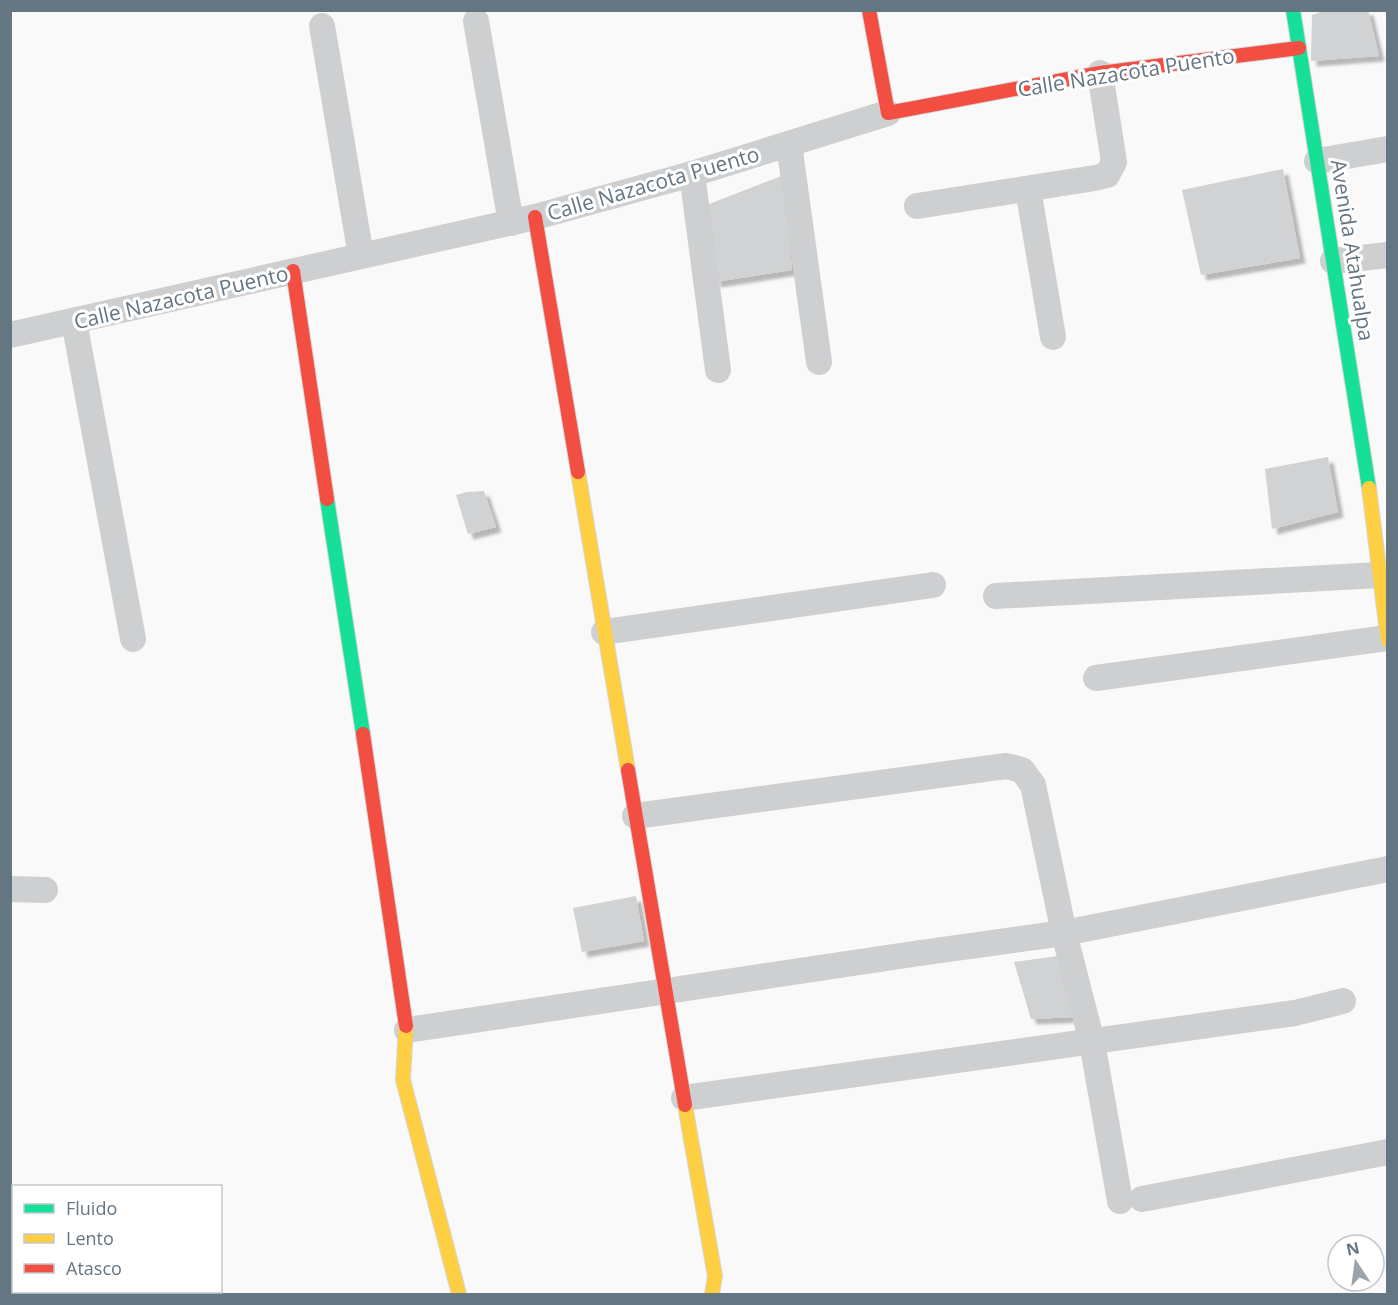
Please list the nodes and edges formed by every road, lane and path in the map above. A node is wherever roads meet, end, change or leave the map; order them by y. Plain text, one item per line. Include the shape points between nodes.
1 (868, 10) edge
2 (1293, 10) edge
3 (476, 21) dead end
4 (322, 26) dead end
5 (1299, 48) junction
6 (1100, 73) junction
7 (888, 113) junction
8 (789, 144) junction
9 (1388, 148) edge
10 (1317, 161) junction
11 (692, 174) junction
12 (1028, 189) junction
13 (917, 207) dead end
14 (523, 220) junction
15 (1388, 255) edge
16 (361, 256) junction
17 (1333, 261) junction
18 (293, 272) junction
19 (74, 321) junction
20 (10, 335) edge
21 (1053, 337) dead end
22 (819, 362) dead end
23 (718, 370) dead end
24 (1379, 576) junction
25 (933, 585) dead end
26 (996, 596) dead end
27 (604, 632) junction
28 (133, 639) dead end
29 (1387, 639) edge
30 (1096, 678) dead end
31 (635, 816) junction
32 (1388, 869) edge
33 (10, 888) edge
34 (45, 890) dead end
35 (1064, 933) junction
36 (665, 991) junction
37 (1343, 1001) dead end
38 (407, 1030) junction
39 (1092, 1042) junction
40 (684, 1098) junction
41 (1388, 1152) edge
42 (459, 1294) edge
43 (712, 1294) edge

1 - 7 street
2 - 5 street, Avenida Atahualpa
3 - 14 street
4 - 16 street
5 - 6 street, Calle Nazacota Puento
5 - 10 street, Avenida Atahualpa
6 - 7 street, Calle Nazacota Puento
6 - 12 street via 1114,162 1107,175
7 - 8 street, Calle Nazacota Puento
8 - 11 street, Calle Nazacota Puento
8 - 22 street
9 - 10 street
10 - 17 street, Avenida Atahualpa
11 - 14 street, Calle Nazacota Puento
11 - 23 street
12 - 13 street
12 - 21 street
14 - 16 street, Calle Nazacota Puento
14 - 27 street
15 - 17 street
16 - 18 street, Calle Nazacota Puento
17 - 24 street, Avenida Atahualpa via 1372,505
18 - 19 street, Calle Nazacota Puento
18 - 38 street
19 - 20 street, Calle Nazacota Puento
19 - 28 street
24 - 26 street
24 - 29 street, Avenida Atahualpa
25 - 27 street
27 - 31 street
29 - 30 street
31 - 35 street via 1006,766 1022,770 1033,785
31 - 36 street
32 - 35 street
33 - 34 street
35 - 36 street
35 - 39 street
36 - 38 street
36 - 40 street
37 - 39 street via 1295,1012
38 - 42 street via 403,1080
39 - 40 street
39 - 41 street via 1131,1200
40 - 43 street via 715,1276

